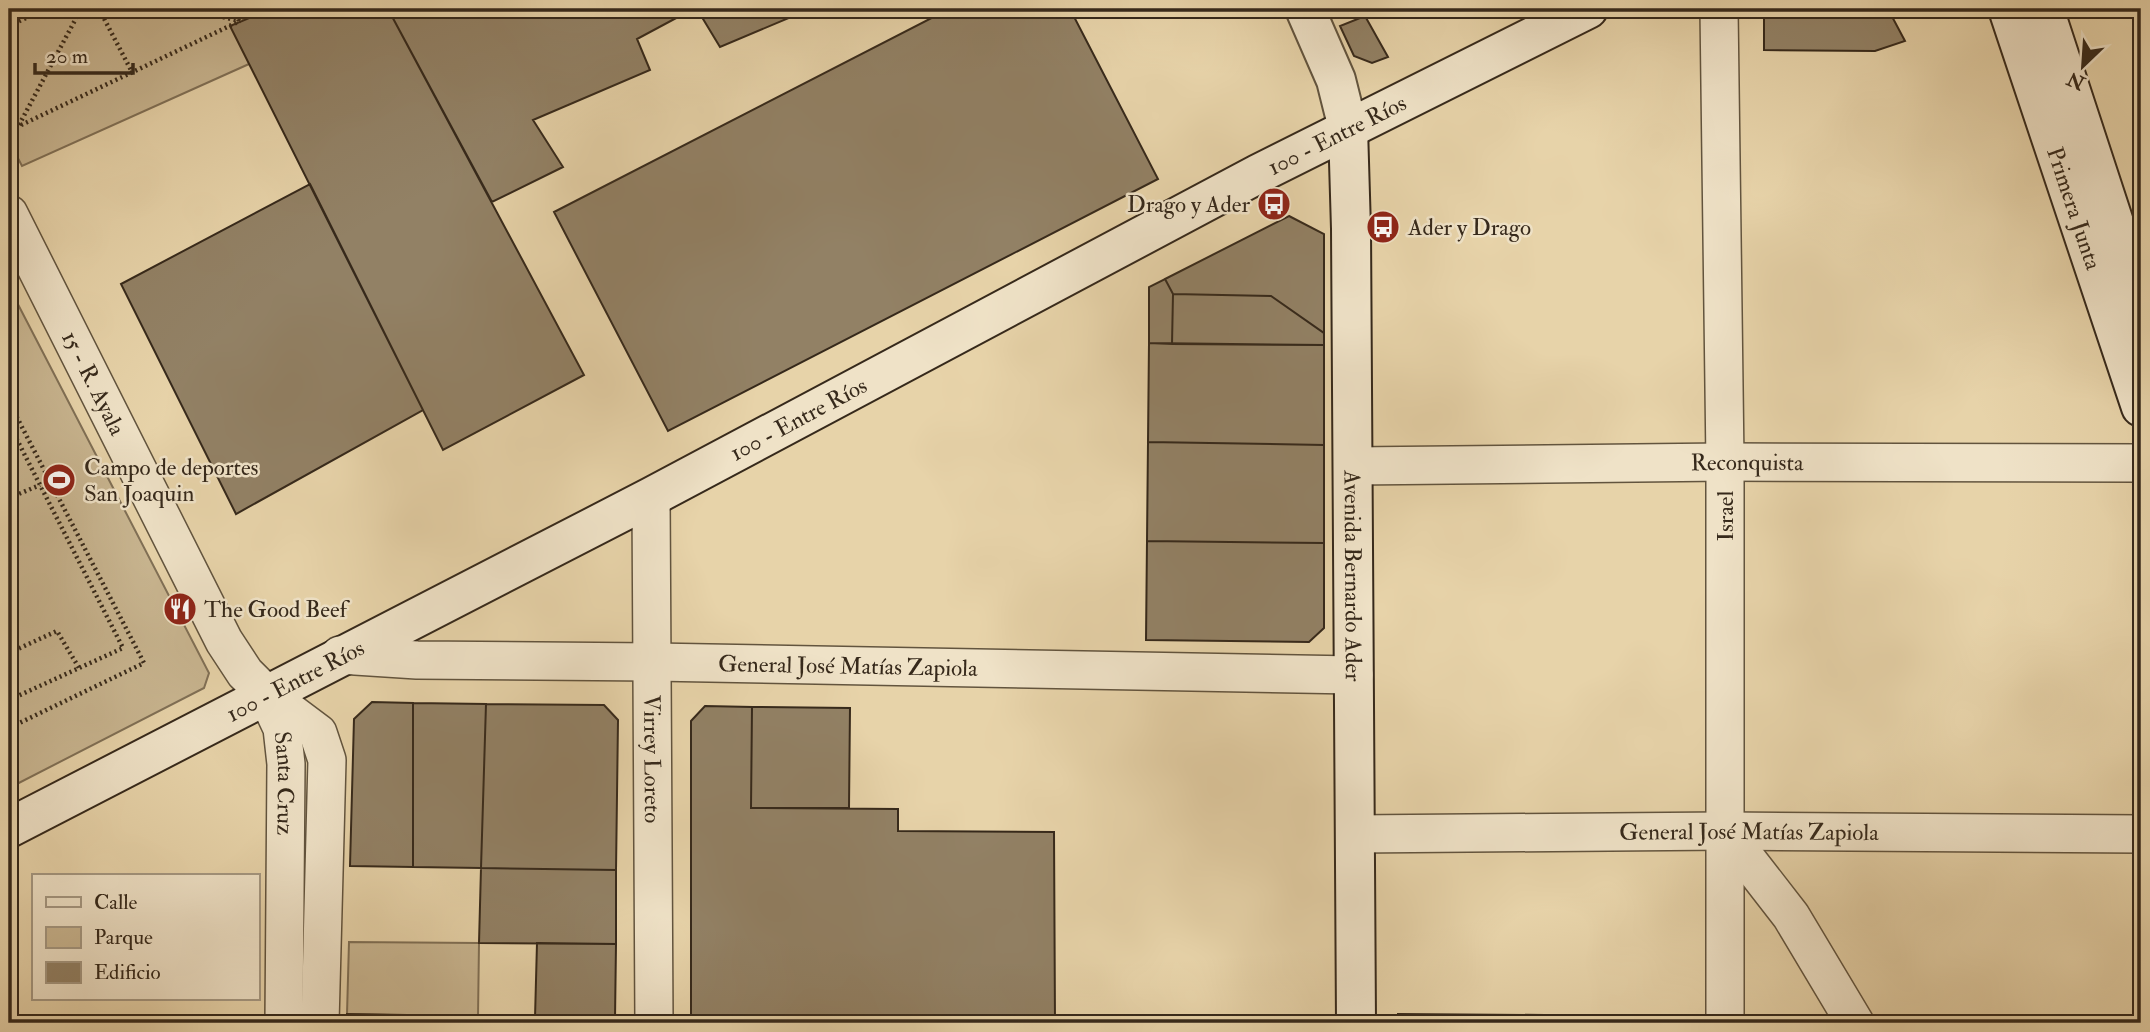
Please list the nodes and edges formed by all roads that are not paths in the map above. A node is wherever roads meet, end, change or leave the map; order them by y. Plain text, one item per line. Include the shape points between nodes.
1 (1305, 9) edge
2 (1588, 9) edge
3 (1719, 9) edge
4 (2008, 9) edge
5 (2044, 9) edge
6 (1348, 128) junction
7 (9, 214) edge
8 (2141, 305) edge
9 (2141, 407) edge
10 (1725, 462) junction
11 (2141, 463) edge
12 (1353, 466) junction
13 (651, 497) junction
14 (340, 655) junction
15 (654, 662) junction
16 (1354, 675) junction
17 (266, 694) junction
18 (9, 828) edge
19 (1725, 831) junction
20 (1355, 834) junction
21 (2141, 834) edge
22 (284, 1023) edge
23 (320, 1023) edge
24 (654, 1023) edge
25 (1356, 1023) edge
26 (1725, 1023) edge
27 (1855, 1023) edge

1 - 6 main road, Avenida Bernardo Ader via 1336,80
2 - 6 main road, 100 - Entre Ríos
3 - 10 street, Israel
4 - 9 main road, Primera Junta
5 - 8 main road
6 - 12 main road, Avenida Bernardo Ader
6 - 13 main road, 100 - Entre Ríos
7 - 17 street, 15 - R. Ayala via 224,641
10 - 11 street, Reconquista
10 - 12 street, Reconquista
10 - 19 street, Israel
12 - 16 main road, Avenida Bernardo Ader
13 - 14 main road, 100 - Entre Ríos
13 - 15 street, Virrey Loreto
14 - 15 street, General José Matías Zapiola
14 - 17 main road, 100 - Entre Ríos
15 - 16 street, General José Matías Zapiola
15 - 24 street, Virrey Loreto
16 - 20 main road, Avenida Bernardo Ader
17 - 18 main road, 100 - Entre Ríos
17 - 22 street, Santa Cruz via 282,728 286,764
17 - 23 street, Santa Cruz via 318,733 327,760
19 - 20 street, General José Matías Zapiola
19 - 21 street, General José Matías Zapiola
19 - 26 street, Israel
19 - 27 street via 1791,916
20 - 25 main road, Avenida Bernardo Ader

